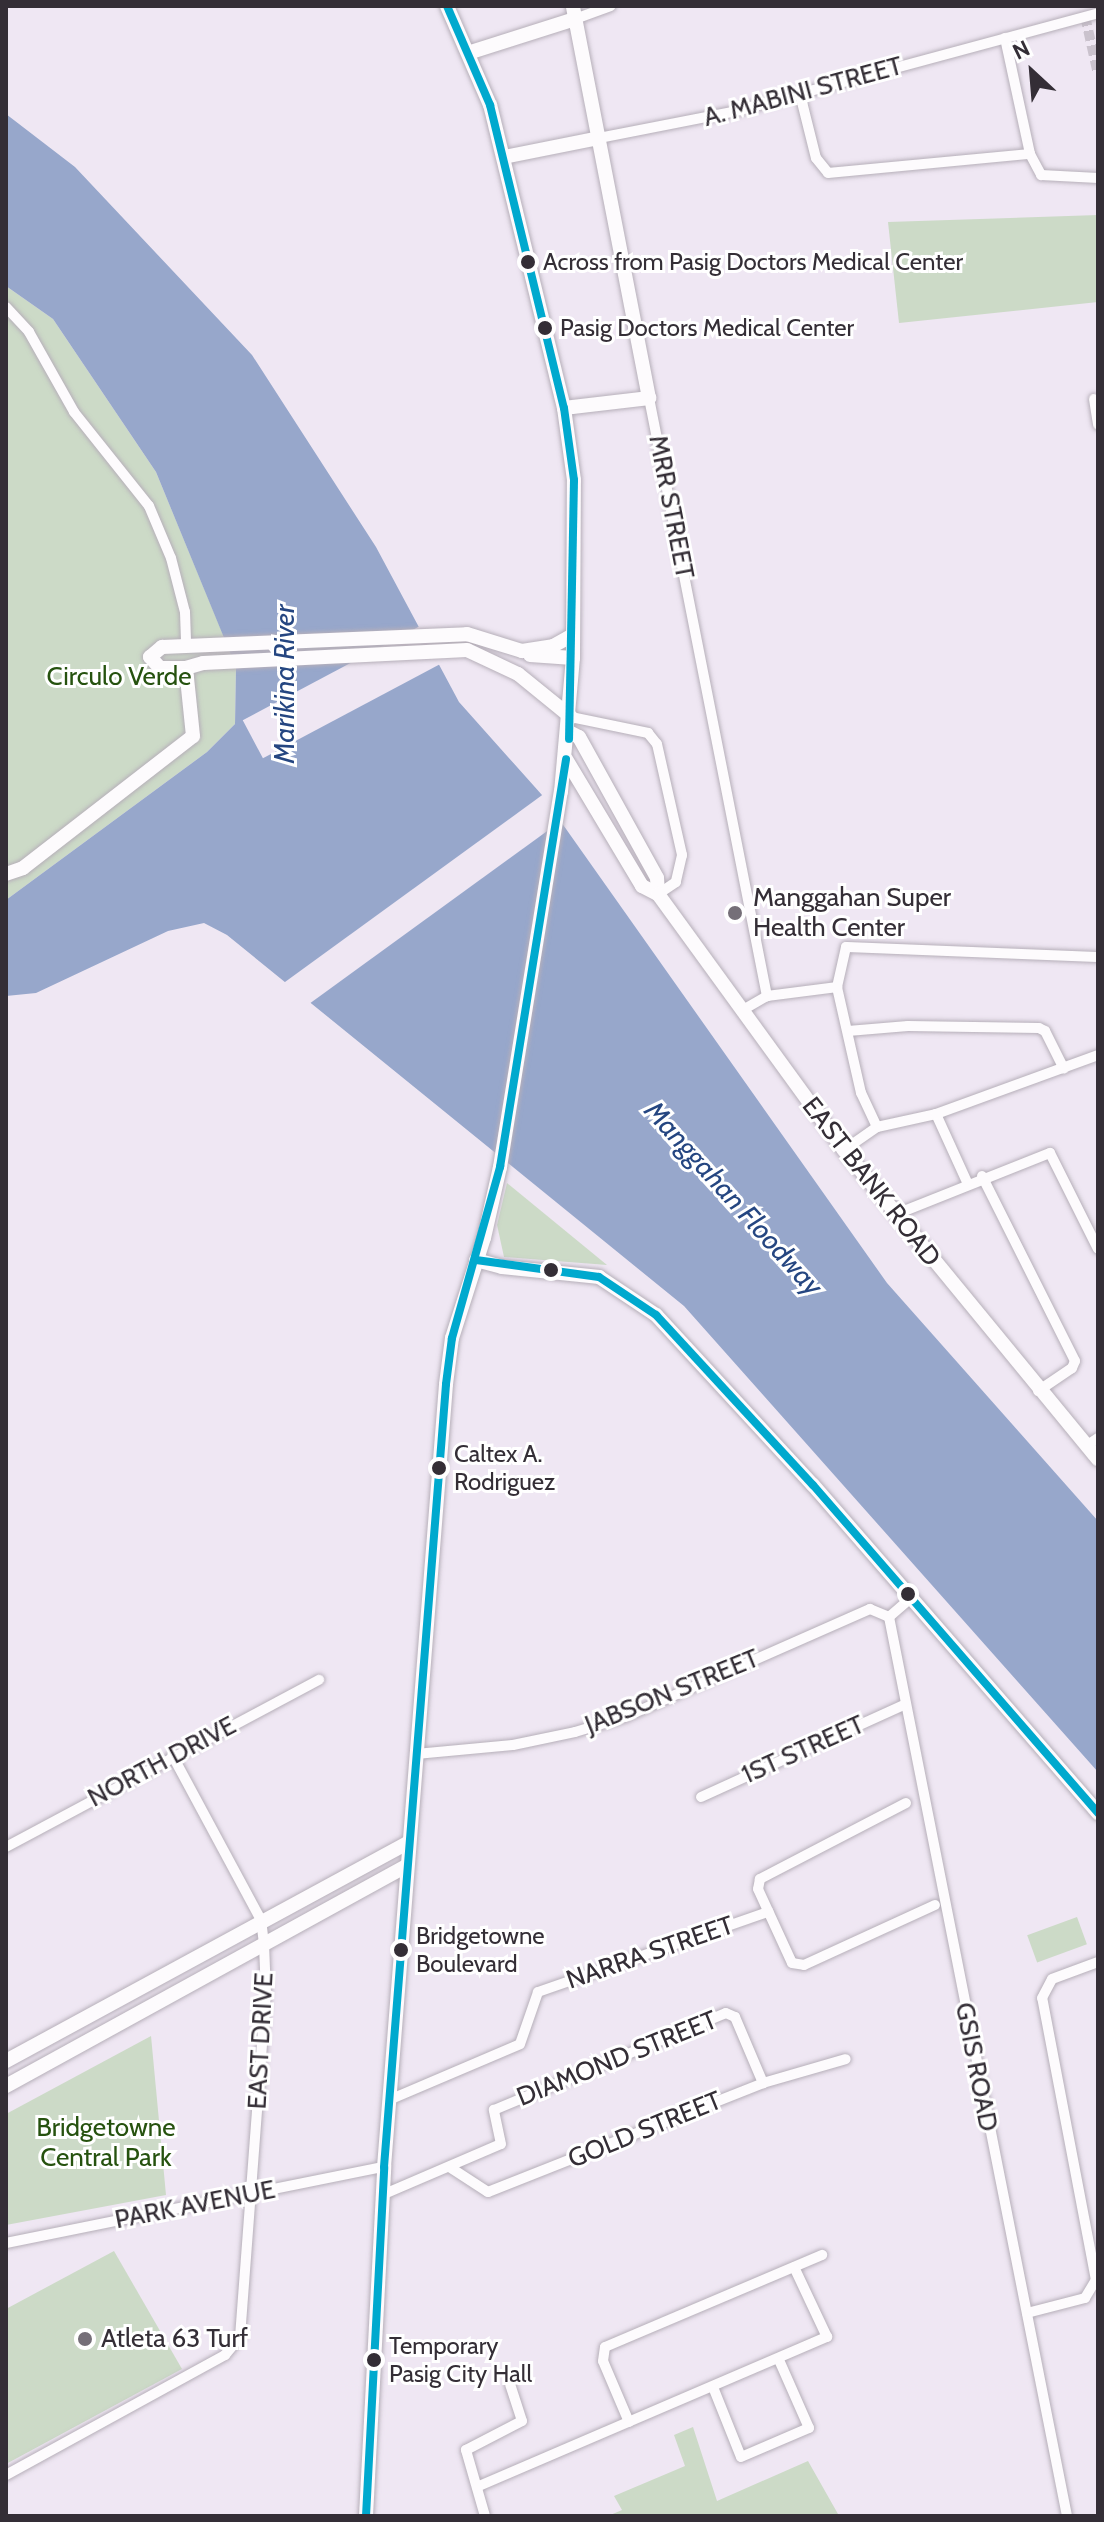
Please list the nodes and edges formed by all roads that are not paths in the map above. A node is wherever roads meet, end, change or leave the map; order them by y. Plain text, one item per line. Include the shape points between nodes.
1 (447, 6) edge
2 (611, 6) edge
3 (574, 12) edge
4 (1098, 13) edge
5 (1005, 38) junction
6 (471, 52) junction
7 (800, 94) junction
8 (599, 138) junction
9 (1030, 154) junction
10 (504, 157) junction
11 (1098, 178) edge
12 (6, 307) edge
13 (649, 398) junction
14 (1094, 399) dead end
15 (564, 408) junction
16 (1098, 425) edge
17 (573, 635) junction
18 (196, 645) junction
19 (528, 654) junction
20 (573, 658) junction
21 (195, 665) junction
22 (518, 674) junction
23 (570, 725) junction
24 (566, 759) junction
25 (6, 874) edge
26 (658, 894) junction
27 (1098, 957) edge
28 (837, 987) junction
29 (767, 996) junction
30 (741, 1011) junction
31 (848, 1031) junction
32 (1098, 1055) edge
33 (1064, 1069) junction
34 (936, 1114) junction
35 (877, 1127) junction
36 (844, 1150) junction
37 (982, 1176) junction
38 (967, 1182) junction
39 (894, 1215) junction
40 (1098, 1249) edge
41 (476, 1260) junction
42 (1038, 1391) junction
43 (1092, 1442) edge
44 (1098, 1459) edge
45 (911, 1598) junction
46 (889, 1617) junction
47 (319, 1680) dead end
48 (906, 1704) junction
49 (416, 1754) junction
50 (172, 1755) junction
51 (701, 1797) dead end
52 (906, 1803) dead end
53 (1098, 1813) edge
54 (408, 1843) junction
55 (6, 1847) edge
56 (406, 1866) junction
57 (935, 1905) dead end
58 (768, 1912) junction
59 (261, 1920) junction
60 (264, 1944) junction
61 (1098, 1962) edge
62 (846, 2059) dead end
63 (6, 2061) edge
64 (763, 2083) junction
65 (6, 2086) edge
66 (389, 2100) junction
67 (384, 2167) junction
68 (451, 2168) junction
69 (252, 2193) junction
70 (382, 2195) junction
71 (6, 2243) edge
72 (822, 2255) dead end
73 (794, 2267) junction
74 (1097, 2269) edge
75 (1027, 2313) junction
76 (779, 2360) junction
77 (510, 2385) dead end
78 (713, 2387) junction
79 (629, 2422) junction
80 (6, 2475) edge
81 (479, 2486) junction
82 (366, 2516) edge
83 (485, 2516) edge
84 (1067, 2516) edge

1 - 6 street
2 - 3 street
3 - 6 street
3 - 8 street, MRR STREET
4 - 5 street, A. MABINI STREET
5 - 7 street, A. MABINI STREET
5 - 9 street
6 - 10 street
7 - 8 street, A. MABINI STREET
7 - 9 street via 816,158 828,173
8 - 10 street, A. MABINI STREET
8 - 13 street, MRR STREET
9 - 11 street via 1041,175
10 - 15 street
12 - 18 street via 29,332 74,412 149,506 171,558
13 - 15 street
13 - 29 street, MRR STREET
14 - 16 street
15 - 17 street via 574,480
17 - 19 street
17 - 20 street
18 - 19 street via 467,634
18 - 21 street
18 - 21 street via 154,650 150,657 160,668
19 - 20 street
19 - 22 street
20 - 23 street
21 - 22 street, EAST BANK ROAD via 467,650
21 - 25 street via 193,736 23,868
22 - 23 street, EAST BANK ROAD
23 - 24 street
23 - 26 street, EAST BANK ROAD via 657,878
23 - 26 street via 648,733 657,744 682,855 676,882
24 - 26 street, EAST BANK ROAD via 642,886
24 - 41 street via 500,1167
26 - 30 street, EAST BANK ROAD
27 - 28 street via 856,944 841,956
28 - 29 street
28 - 31 street
29 - 30 street
30 - 36 street, EAST BANK ROAD
31 - 33 street via 1039,1028
31 - 35 street via 861,1093
32 - 33 street
33 - 34 street
34 - 35 street
34 - 38 street
35 - 36 street
36 - 39 street, EAST BANK ROAD
37 - 38 street
37 - 40 street via 1050,1153
37 - 42 street via 1075,1361
38 - 39 street
39 - 42 street, EAST BANK ROAD
41 - 45 street via 599,1277 656,1315 690,1346
41 - 49 street via 452,1338 446,1384
42 - 43 street, EAST BANK ROAD
43 - 44 street, EAST BANK ROAD
45 - 46 street
45 - 53 street
46 - 48 street, GSIS ROAD
46 - 49 street, JABSON STREET via 870,1609 625,1717 575,1732 513,1745
47 - 50 street, NORTH DRIVE
48 - 51 street, 1ST STREET
48 - 75 street, GSIS ROAD
49 - 54 street
50 - 55 street, NORTH DRIVE
50 - 59 street, EAST DRIVE
52 - 58 street via 760,1879 758,1889
54 - 56 street
54 - 59 street
56 - 60 street
56 - 66 street
57 - 58 street via 804,1965 792,1963
58 - 66 street, NARRA STREET via 538,1992 520,2044
59 - 60 street, EAST DRIVE
59 - 63 street
60 - 65 street
60 - 69 street, EAST DRIVE via 266,1994
61 - 74 street via 1052,1979 1042,1998
62 - 64 street, GOLD STREET
64 - 68 street, GOLD STREET via 488,2192
64 - 68 street, DIAMOND STREET via 735,2017 726,2013 494,2110 501,2144
66 - 67 street
67 - 69 street, PARK AVENUE
67 - 70 street
68 - 70 street, DIAMOND STREET
69 - 71 street, PARK AVENUE
69 - 80 street, EAST DRIVE via 240,2337 233,2347
70 - 82 street
72 - 73 street
73 - 76 street via 827,2337
73 - 79 street via 605,2347 603,2361
74 - 75 street via 1093,2290 1085,2298
75 - 84 street, GSIS ROAD
76 - 78 street
76 - 78 street via 809,2428 741,2457
77 - 81 street via 522,2421 466,2450
78 - 79 street
79 - 81 street
81 - 83 street

